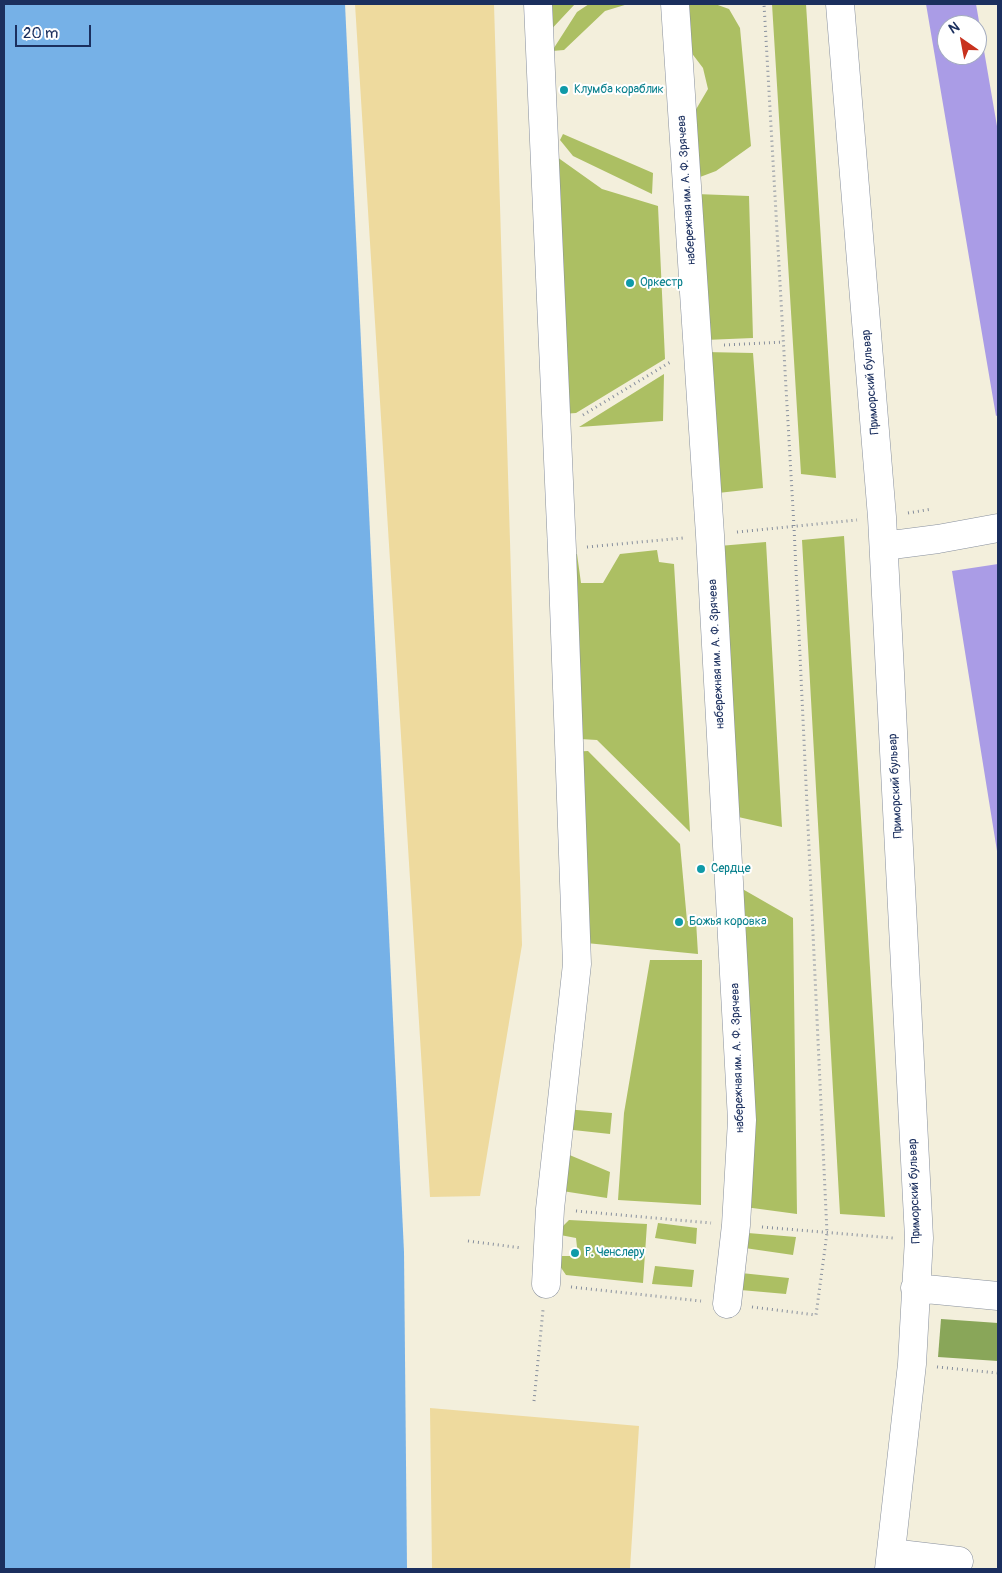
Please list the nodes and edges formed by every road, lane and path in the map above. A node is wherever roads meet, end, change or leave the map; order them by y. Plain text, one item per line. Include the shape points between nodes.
1 (538, 4) edge
2 (675, 4) edge
3 (764, 4) edge
4 (840, 4) edge
5 (783, 342) junction
6 (697, 346) junction
7 (557, 431) junction
8 (932, 509) dead end
9 (882, 517) junction
10 (794, 527) junction
11 (998, 528) edge
12 (710, 535) junction
13 (884, 546) junction
14 (562, 550) junction
15 (468, 1241) dead end
16 (503, 1246) dead end
17 (546, 1284) junction
18 (915, 1288) junction
19 (998, 1296) edge
20 (727, 1304) junction
21 (912, 1364) junction
22 (998, 1373) edge
23 (534, 1402) dead end
24 (890, 1561) edge
25 (960, 1561) dead end

1 - 7 street
2 - 6 street, набережная им. А. Ф. Зрячева
3 - 5 path
4 - 9 street, Приморский бульвар
5 - 6 path
5 - 10 path
6 - 7 path
6 - 12 street, набережная им. А. Ф. Зрячева
7 - 14 street
8 - 9 path
9 - 10 path
9 - 13 street, Приморский бульвар
10 - 12 path
10 - 20 path via 827,1233 816,1314
11 - 13 street
12 - 14 path
12 - 20 street, набережная им. А. Ф. Зрячева via 742,1120 736,1225
13 - 18 street, Приморский бульвар via 918,1238
14 - 17 street via 577,964 550,1209
15 - 16 path
17 - 20 path
17 - 23 path
18 - 19 street
18 - 21 street, Приморский бульвар
21 - 22 path
21 - 24 street, Приморский бульвар
24 - 25 street

